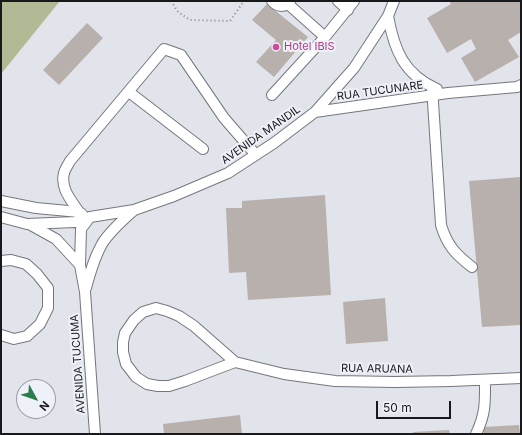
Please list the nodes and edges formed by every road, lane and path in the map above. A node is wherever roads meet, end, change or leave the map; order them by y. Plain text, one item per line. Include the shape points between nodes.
1 (170, 1) edge
2 (244, 1) edge
3 (272, 1) edge
4 (338, 1) edge
5 (354, 1) edge
6 (394, 1) edge
7 (289, 3) edge
8 (348, 10) junction
9 (388, 16) junction
10 (325, 37) junction
11 (520, 87) edge
12 (432, 91) junction
13 (129, 92) junction
14 (272, 95) dead end
15 (315, 112) junction
16 (203, 148) dead end
17 (256, 155) junction
18 (1, 201) edge
19 (134, 210) junction
20 (79, 212) junction
21 (1, 217) edge
22 (90, 217) junction
23 (27, 224) junction
24 (1, 261) edge
25 (80, 265) junction
26 (472, 267) dead end
27 (85, 292) junction
28 (1, 335) edge
29 (235, 362) junction
30 (521, 378) edge
31 (485, 380) junction
32 (95, 434) edge
33 (476, 434) edge

1 - 2 path via 178,12 190,20 230,21
3 - 7 street via 279,6
4 - 8 street
5 - 8 street
6 - 9 street, AVENIDA MANDIL
7 - 10 street
8 - 10 street
9 - 12 street, RUA TUCUNARE via 397,52 406,66
9 - 15 street, AVENIDA MANDIL via 354,68
10 - 14 street
11 - 12 street, RUA TUCUNARE via 448,93
12 - 15 street, RUA TUCUNARE
12 - 26 street via 441,224 452,249
13 - 16 street
13 - 17 street via 164,49 181,55 224,118
13 - 20 street via 70,161 64,172 65,190
15 - 17 street, AVENIDA MANDIL
17 - 19 street, AVENIDA MANDIL via 228,173
18 - 20 street via 36,208
19 - 22 street, AVENIDA MANDIL
19 - 27 street, AVENIDA TUCUMA via 103,243 92,266
20 - 22 street
21 - 23 street, AVENIDA MANDIL
22 - 23 street, AVENIDA MANDIL via 75,222
22 - 25 street, AVENIDA TUCUMA via 81,229
23 - 25 street via 56,239
24 - 28 street via 11,260 26,264 38,274 48,288 48,308 40,324 27,336 14,339
25 - 27 street, AVENIDA TUCUMA
27 - 32 street, AVENIDA TUCUMA
29 - 29 street, RUA ARUANA via 179,316 156,308 143,312 134,320 122,342 126,364 136,377 147,384 158,386 169,386
29 - 31 street, RUA ARUANA via 284,374 335,381
30 - 31 street, RUA ARUANA
31 - 33 street via 484,415

